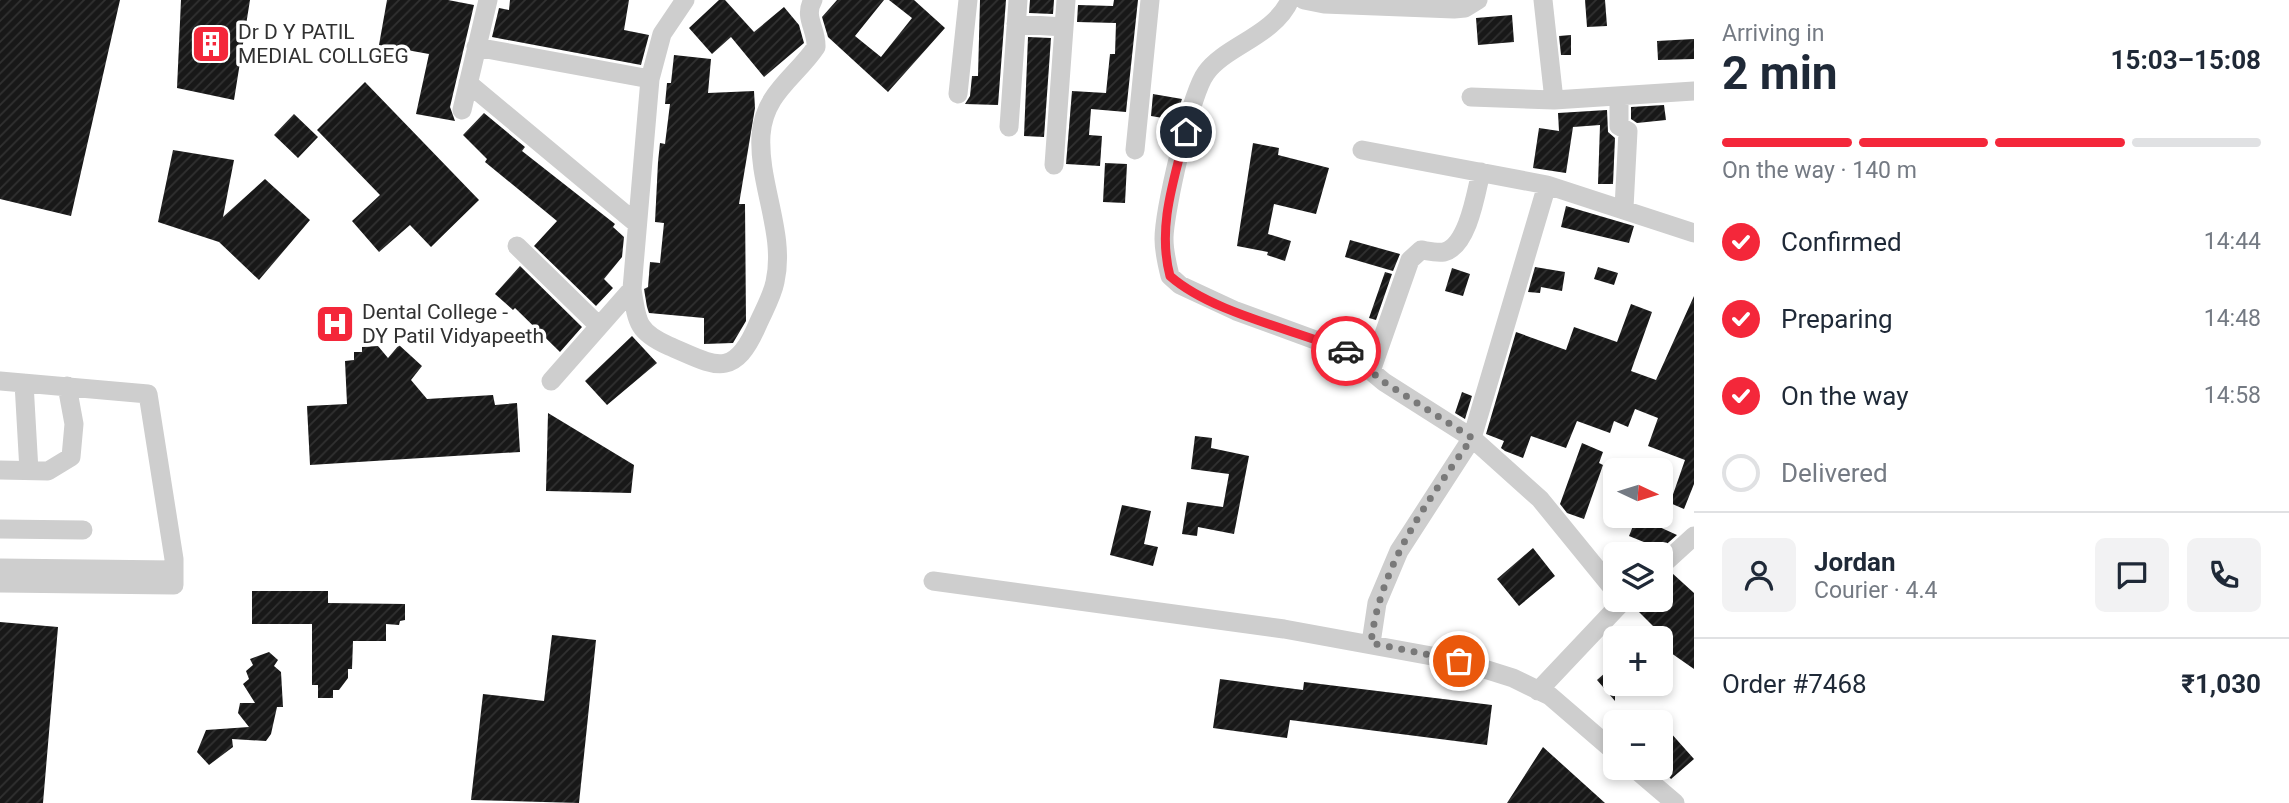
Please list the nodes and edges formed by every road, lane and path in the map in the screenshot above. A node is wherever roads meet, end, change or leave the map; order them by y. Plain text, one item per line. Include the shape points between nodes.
1 (488, 0) edge
2 (685, 0) edge
3 (813, 0) edge
4 (968, 0) edge
5 (1018, 0) edge
6 (1066, 0) edge
7 (1150, 0) edge
8 (1290, 0) edge
9 (1304, 0) edge
10 (1478, 0) edge
11 (1543, 0) edge
12 (1016, 24) junction
13 (1064, 27) junction
14 (477, 47) junction
15 (650, 79) junction
16 (468, 83) junction
17 (1694, 90) edge
18 (958, 94) dead end
19 (1619, 96) junction
20 (1471, 97) dead end
21 (1554, 100) junction
22 (462, 110) dead end
23 (1009, 127) dead end
24 (1135, 150) dead end
25 (1362, 150) dead end
26 (1054, 165) dead end
27 (1481, 172) junction
28 (1547, 185) junction
29 (1624, 208) junction
30 (636, 223) junction
31 (1694, 233) edge
32 (517, 246) dead end
33 (632, 289) junction
34 (599, 326) junction
35 (1371, 372) junction
36 (0, 381) edge
37 (551, 381) dead end
38 (24, 383) junction
39 (67, 386) junction
40 (1472, 438) junction
41 (0, 470) edge
42 (29, 471) junction
43 (0, 529) edge
44 (83, 530) dead end
45 (1694, 536) edge
46 (1673, 555) edge
47 (0, 568) edge
48 (174, 570) junction
49 (933, 581) dead end
50 (0, 583) edge
51 (1603, 586) edge
52 (1609, 612) edge
53 (1371, 643) junction
54 (1538, 691) junction
55 (1603, 742) edge
56 (1647, 780) edge
57 (1675, 803) edge

1 - 14 street
2 - 15 street via 662,34
3 - 33 street via 808,20 816,47 779,87 761,133 778,260 775,283 748,349 728,363 715,365 648,336 637,321
4 - 18 street
5 - 12 street
6 - 13 street
7 - 24 street
8 - 35 street via 1258,36 1206,73 1167,210 1166,263 1170,276 1180,285 1236,312 1348,352
9 - 10 street via 1454,9
11 - 21 street
12 - 13 street
12 - 23 street
13 - 26 street
14 - 15 street
14 - 16 street
15 - 30 street
16 - 22 street
16 - 30 street
17 - 19 street
19 - 21 street
19 - 29 street via 1619,126 1628,131
20 - 21 street
25 - 27 street
27 - 28 street
27 - 35 street via 1467,226 1454,246 1440,253 1421,250 1410,260
28 - 29 street
28 - 40 street
29 - 31 street
30 - 33 street
32 - 34 street
33 - 34 street
34 - 37 street
35 - 40 street
36 - 38 street
38 - 39 street
38 - 42 street
39 - 42 street via 74,424 71,457 48,471
39 - 48 street via 148,394
40 - 51 street via 1540,499
40 - 53 street via 1387,576
41 - 42 street
43 - 44 street
45 - 46 street
47 - 48 street
48 - 50 street via 174,585
49 - 53 street
52 - 54 street
53 - 54 street via 1487,668
54 - 55 street
56 - 57 street

